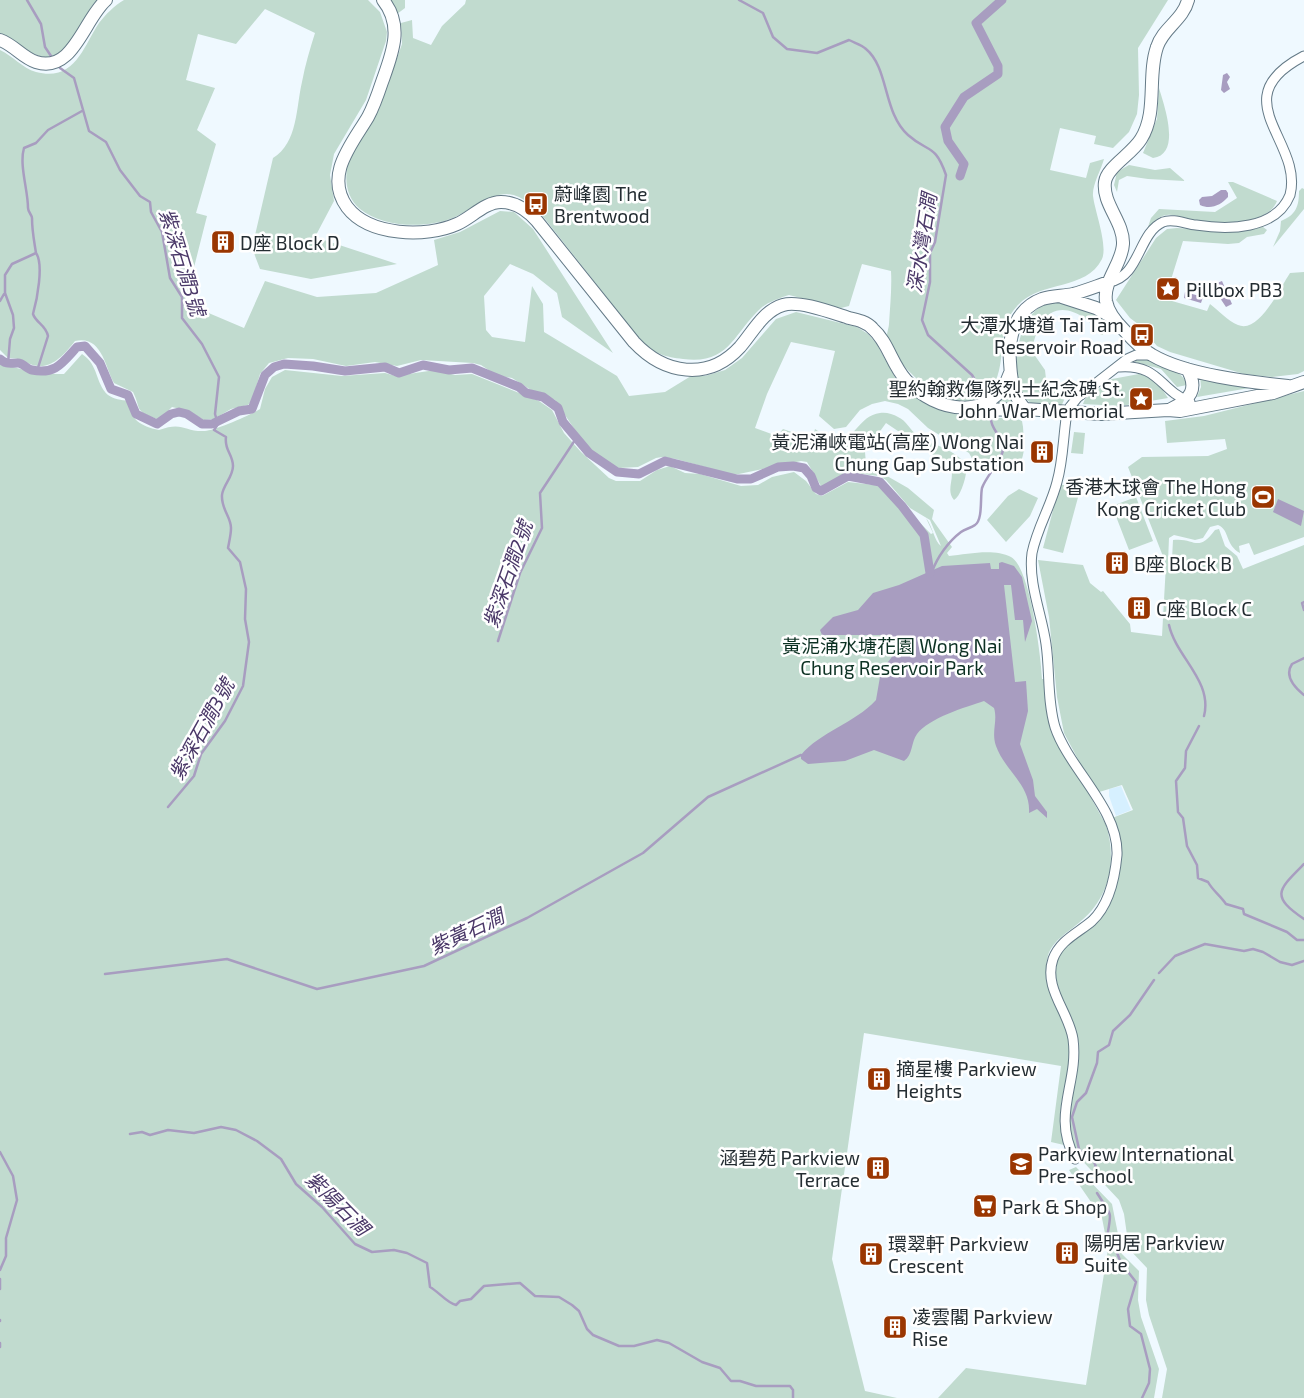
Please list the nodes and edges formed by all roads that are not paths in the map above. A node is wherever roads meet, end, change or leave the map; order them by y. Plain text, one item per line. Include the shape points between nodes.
1 (106, 0) edge
2 (383, 0) edge
3 (1188, 0) edge
4 (0, 40) edge
5 (1304, 56) edge
6 (1109, 282) junction
7 (1060, 296) junction
8 (1101, 304) junction
9 (1152, 356) junction
10 (1119, 367) junction
11 (1187, 370) junction
12 (1010, 373) junction
13 (1304, 382) edge
14 (1288, 386) junction
15 (1186, 400) junction
16 (989, 406) junction
17 (1202, 406) junction
18 (1025, 409) junction
19 (1168, 410) junction
20 (1075, 1160) dead end

1 - 4 main road via 90,18 72,51 57,61 47,64 34,62
2 - 16 main road via 393,19 395,43 374,104 345,152 339,170 342,198 356,216 382,228 432,231 456,225 492,204 511,204 533,216 634,342 662,365 687,370 721,362 736,351 771,311 783,305 796,304 867,324 880,336 899,371 911,385 932,399 965,409
3 - 6 main road via 1183,13 1157,47 1145,132 1132,152 1106,178 1105,190 1123,243
5 - 6 street via 1276,77 1268,96 1270,114 1292,171 1290,192 1281,210 1265,221 1236,226 1165,221 1157,226 1126,274
6 - 7 main road
6 - 8 main road
7 - 8 main road
7 - 12 main road via 1029,306 1020,316 1010,342
8 - 9 main road
9 - 10 street via 1134,356
9 - 11 main road
10 - 15 street via 1148,371
10 - 20 street, bridge via 1077,398 1070,407 1057,483 1032,555 1033,578 1046,642 1050,704 1056,727 1109,820 1117,850 1109,893 1102,909 1060,947 1052,964 1052,986 1073,1039 1074,1061 1063,1120
11 - 14 main road
11 - 15 main road via 1194,388
12 - 16 main road
12 - 18 main road via 1015,393
13 - 14 main road
14 - 17 main road via 1273,393
15 - 17 street
15 - 19 main road
16 - 18 main road
17 - 19 main road
18 - 19 main road via 1101,414

